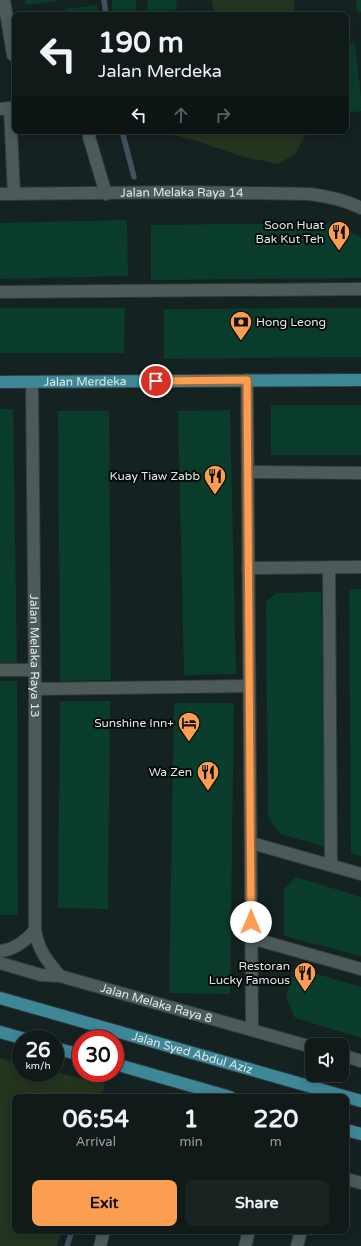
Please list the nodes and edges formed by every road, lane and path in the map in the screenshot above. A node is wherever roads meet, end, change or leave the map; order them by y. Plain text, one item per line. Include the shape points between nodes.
1 (4, 0) edge
2 (12, 49) edge
3 (0, 108) edge
4 (90, 134) edge
5 (0, 194) edge
6 (14, 194) junction
7 (106, 194) junction
8 (361, 208) edge
9 (361, 289) edge
10 (0, 292) edge
11 (247, 380) junction
12 (361, 380) edge
13 (0, 382) edge
14 (32, 382) junction
15 (248, 472) junction
16 (361, 472) edge
17 (329, 567) junction
18 (361, 567) edge
19 (248, 568) junction
20 (0, 670) edge
21 (35, 670) junction
22 (249, 686) junction
23 (35, 689) junction
24 (251, 842) junction
25 (331, 865) junction
26 (361, 874) edge
27 (35, 930) junction
28 (251, 938) junction
29 (0, 950) edge
30 (0, 963) edge
31 (361, 969) edge
32 (60, 976) junction
33 (0, 998) edge
34 (252, 1029) junction
35 (0, 1032) edge
36 (12, 1035) edge
37 (305, 1045) edge
38 (349, 1057) edge
39 (361, 1061) edge
40 (124, 1067) edge
41 (220, 1094) edge
42 (336, 1094) edge
43 (349, 1098) edge
44 (361, 1101) edge
45 (349, 1131) edge
46 (361, 1134) edge
47 (349, 1180) edge
48 (361, 1183) edge
49 (103, 1234) edge
50 (248, 1234) edge
51 (300, 1234) edge
52 (100, 1246) edge
53 (244, 1246) edge
54 (297, 1246) edge

1 - 2 street
3 - 6 street via 10,108
4 - 7 street
5 - 6 street, Jalan Melaka Raya 14
6 - 7 street, Jalan Melaka Raya 14
7 - 8 street, Jalan Melaka Raya 14 via 309,194
9 - 10 street
11 - 12 main road, Jalan Merdeka
11 - 14 main road, Jalan Merdeka
11 - 15 street
13 - 14 main road, Jalan Merdeka
14 - 21 street, Jalan Melaka Raya 13
15 - 16 street
15 - 19 street
17 - 18 street
17 - 19 street
17 - 25 street
19 - 22 street
20 - 21 street
21 - 23 street, Jalan Melaka Raya 13
22 - 23 street
22 - 24 street
23 - 27 street, Jalan Melaka Raya 13
24 - 25 street
24 - 28 street
25 - 26 street
27 - 29 street via 28,939
27 - 32 street, Jalan Melaka Raya 13 via 42,953
28 - 31 street
28 - 34 street
30 - 32 street, Jalan Melaka Raya 8 via 41,975
32 - 34 street, Jalan Melaka Raya 8
33 - 42 main road, Jalan Syed Abdul Aziz
34 - 37 street, Jalan Melaka Raya 8
35 - 36 main road
38 - 39 street
40 - 41 main road
43 - 44 main road, Jalan Syed Abdul Aziz
45 - 46 main road
47 - 48 street
49 - 52 street
50 - 53 street
51 - 54 street

